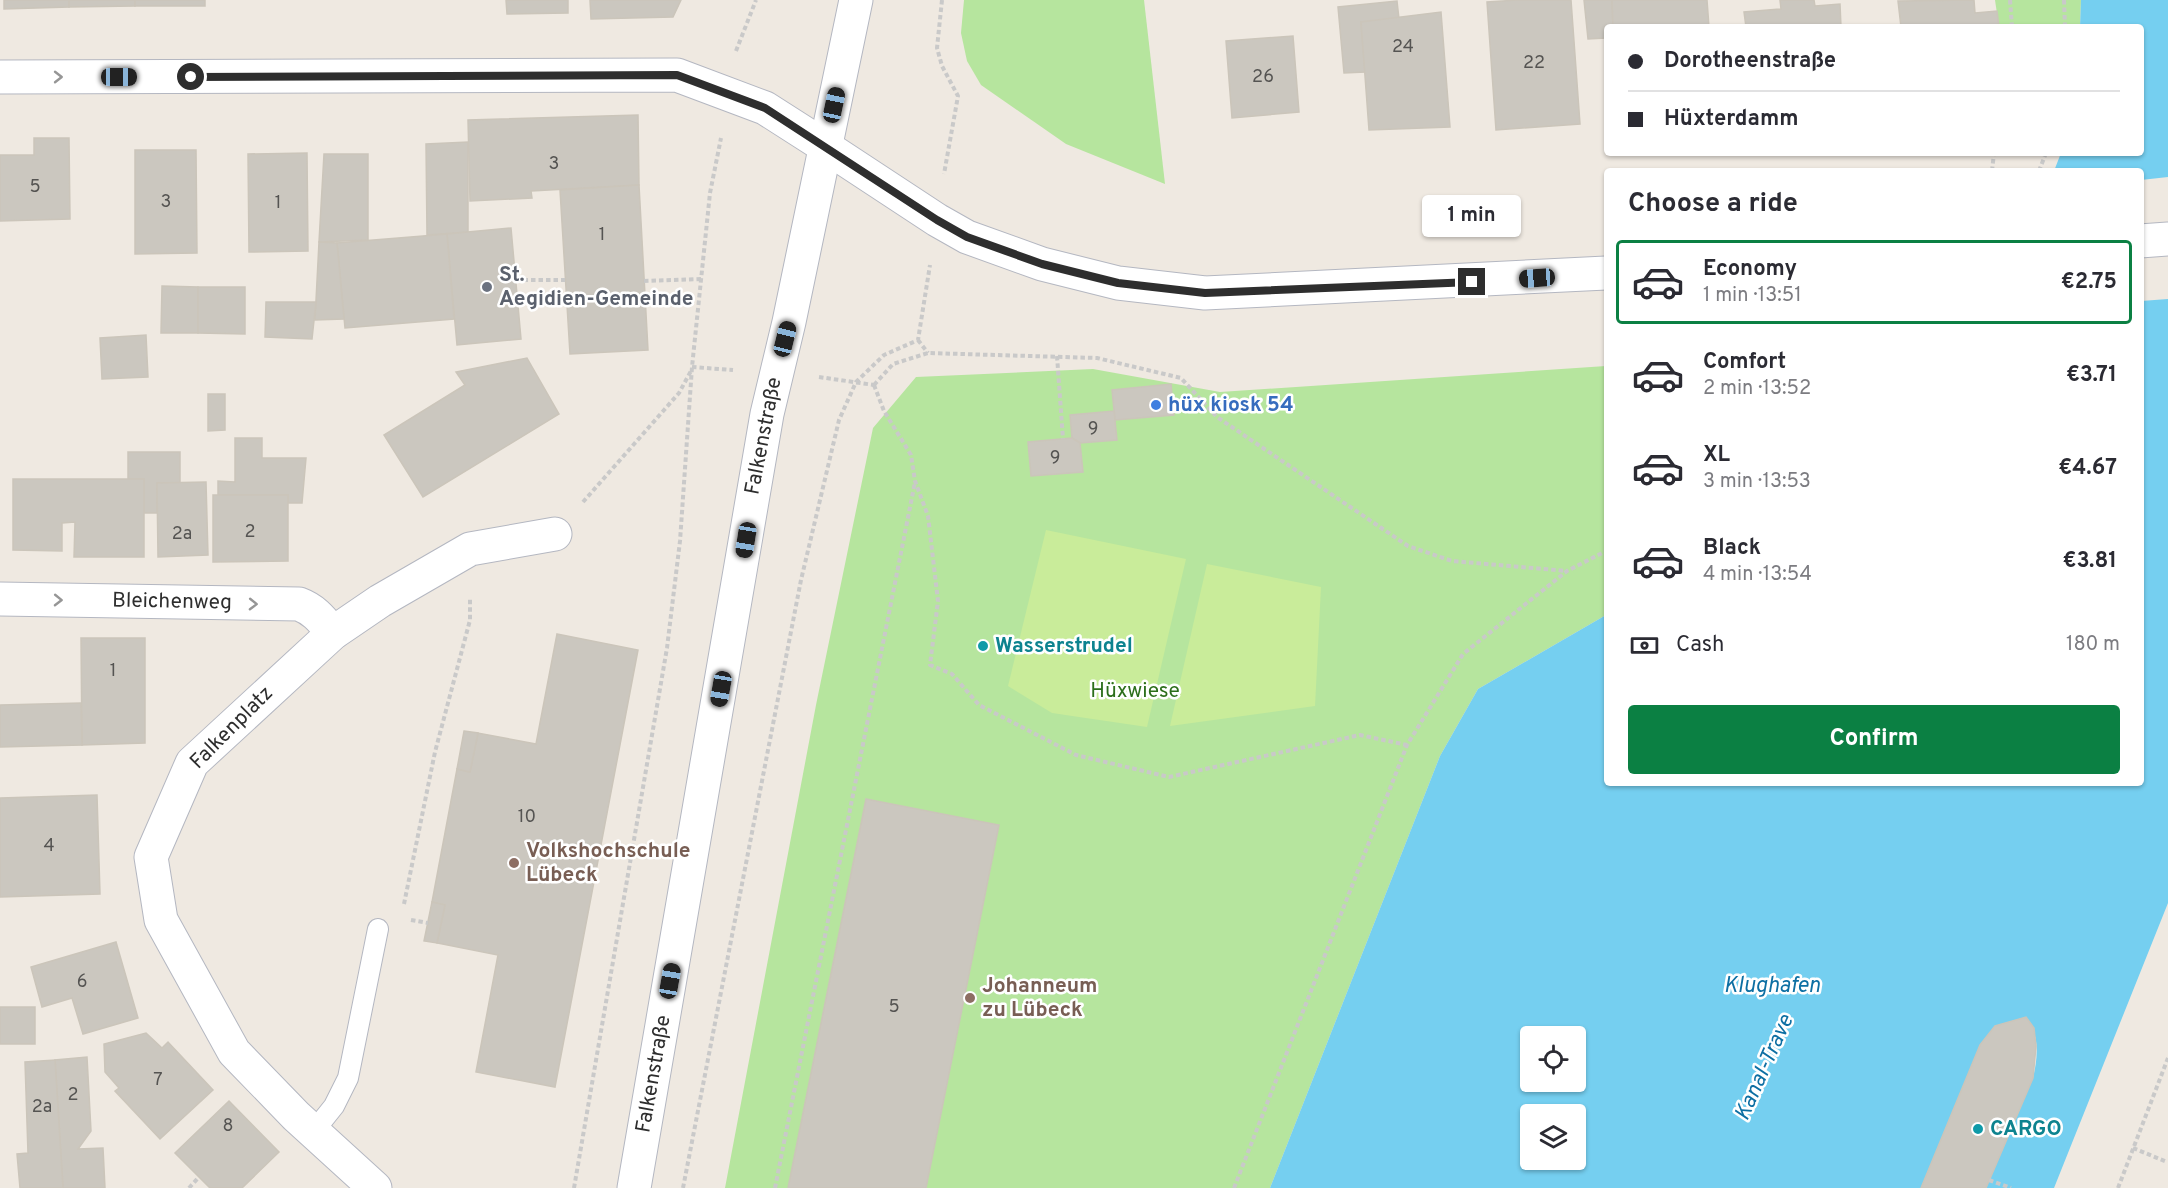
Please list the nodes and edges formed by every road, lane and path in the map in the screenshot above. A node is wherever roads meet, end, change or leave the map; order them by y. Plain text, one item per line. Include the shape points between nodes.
1 (756, 0) edge
2 (856, 0) edge
3 (942, 0) edge
4 (2010, 0) edge
5 (2064, 0) edge
6 (2012, 24) edge
7 (2064, 24) edge
8 (0, 77) edge
9 (729, 95) junction
10 (826, 147) junction
11 (937, 220) junction
12 (2168, 239) edge
13 (2144, 241) edge
14 (1604, 273) edge
15 (703, 279) junction
16 (516, 280) dead end
17 (566, 280) dead end
18 (644, 281) dead end
19 (918, 340) junction
20 (928, 354) junction
21 (1058, 356) junction
22 (692, 368) junction
23 (856, 382) junction
24 (874, 385) junction
25 (1063, 439) dead end
26 (915, 482) junction
27 (555, 534) joint
28 (470, 549) junction
29 (1604, 552) edge
30 (1567, 571) junction
31 (0, 599) edge
32 (333, 633) junction
33 (1407, 745) junction
34 (403, 907) dead end
35 (378, 929) dead end
36 (2168, 1058) edge
37 (314, 1131) junction
38 (2133, 1148) junction
39 (2167, 1162) edge
40 (199, 1177) dead end
41 (1989, 1180) dead end
42 (189, 1188) edge
43 (375, 1188) edge
44 (574, 1188) edge
45 (634, 1188) edge
46 (683, 1188) edge
47 (775, 1188) edge
48 (1234, 1188) edge
49 (2011, 1188) edge
50 (2118, 1188) edge

1 - 9 path via 735,54
2 - 10 street, Falkenstraße
3 - 11 path via 937,48 958,96
4 - 6 path
5 - 7 path
8 -> 9 street via 677,75
9 - 10 street via 765,108
9 - 15 path via 710,193
10 - 11 street
10 - 45 street, Falkenstraße via 767,414
11 - 14 street via 967,237 1042,264 1118,283 1205,293
11 - 19 path
12 - 13 street
15 - 18 path
15 - 22 path
16 - 17 path
19 - 20 path
19 - 23 path via 884,355
20 - 21 path
20 - 24 path via 893,364
21 - 25 path
21 - 30 path via 1097,358 1181,378 1217,417 1408,546 1452,561
22 - 27 path via 679,393
22 - 44 path via 680,541 667,648
23 - 24 path
23 - 46 path via 839,420 801,580
24 - 26 path via 884,411 911,455
26 - 33 path via 928,516 938,601 930,664 952,674 979,705 1076,754 1169,777 1360,735
26 - 47 path
27 - 28 street, Falkenplatz
28 - 32 street, Falkenplatz
28 - 34 path via 470,620 435,752
29 - 30 path
30 - 33 path via 1463,654
31 -> 32 street, Bleichenweg via 299,604 311,608
32 - 37 street, Falkenplatz via 192,763 151,857 161,920 234,1052
33 - 48 path
35 - 37 lane via 348,1077 334,1106
36 - 38 path
37 - 43 street, Falkenplatz
38 - 39 path
38 - 50 path
40 - 42 path
41 - 49 path

